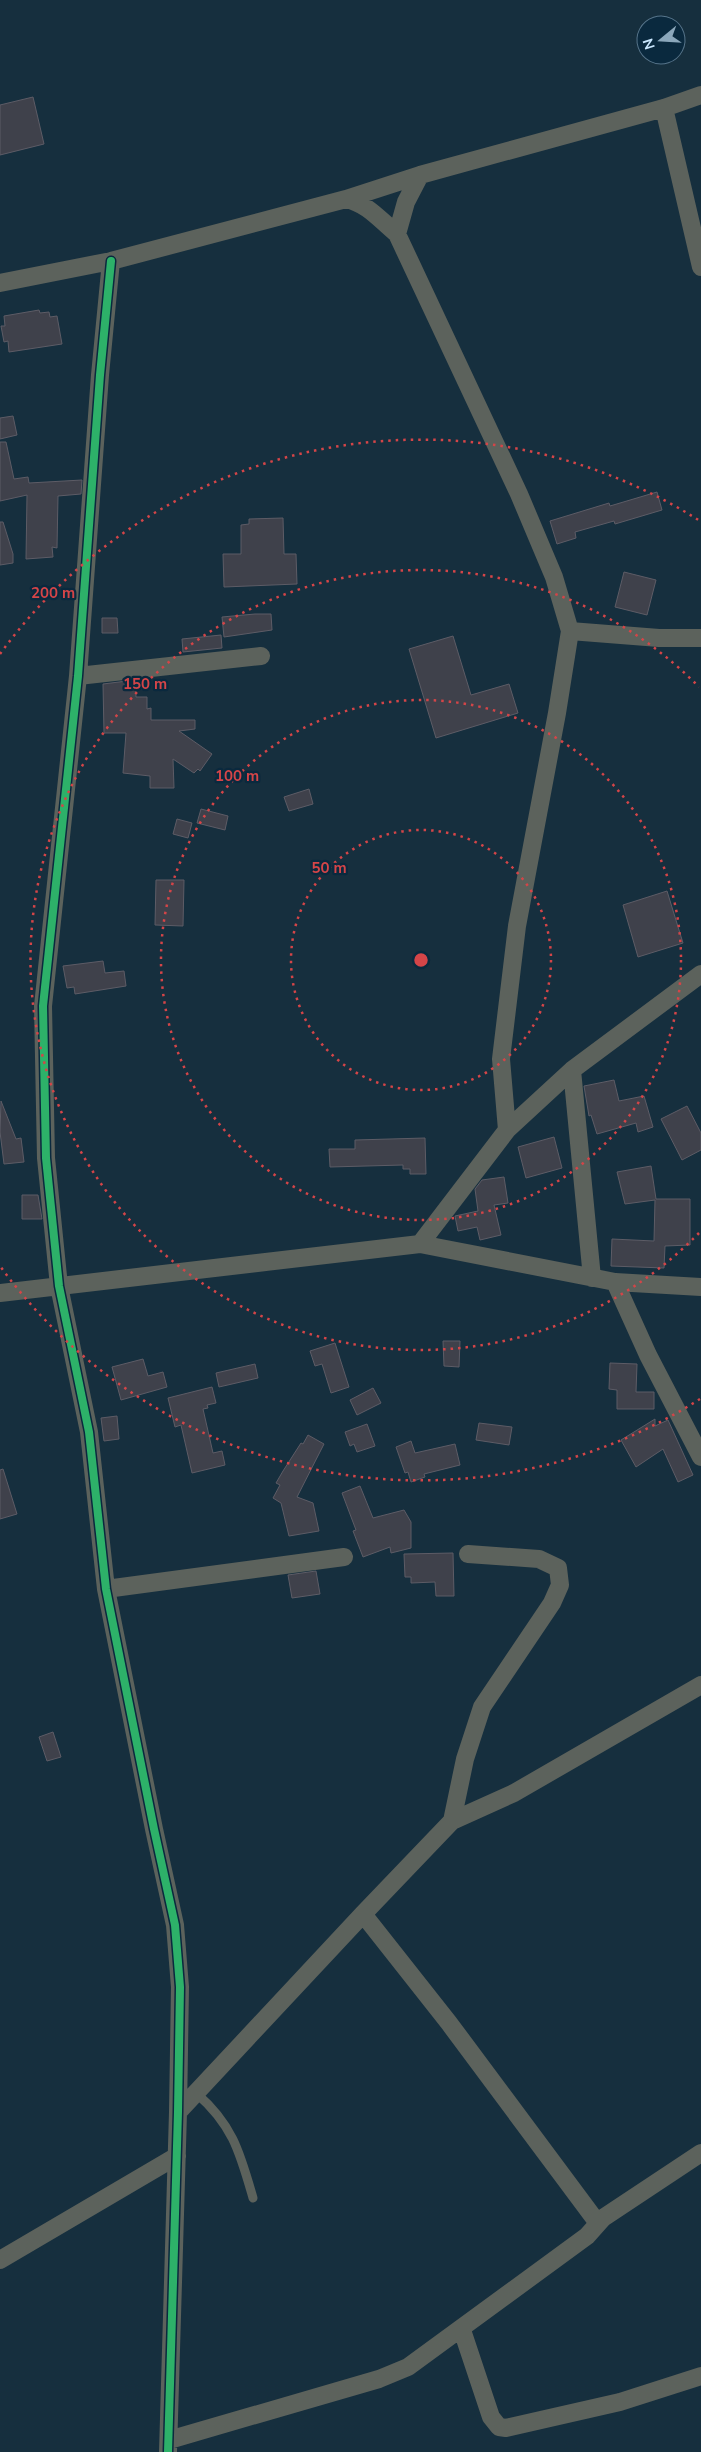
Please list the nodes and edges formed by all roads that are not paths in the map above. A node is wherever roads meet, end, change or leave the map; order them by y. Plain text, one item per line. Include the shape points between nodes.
1 (701, 95) edge
2 (664, 108) junction
3 (420, 175) junction
4 (346, 199) junction
5 (397, 234) junction
6 (111, 261) junction
7 (701, 267) edge
8 (0, 283) edge
9 (570, 631) junction
10 (701, 638) edge
11 (261, 656) dead end
12 (78, 676) junction
13 (698, 981) edge
14 (572, 1070) junction
15 (507, 1130) junction
16 (420, 1244) junction
17 (592, 1278) junction
18 (616, 1282) junction
19 (59, 1286) junction
20 (701, 1287) edge
21 (0, 1293) edge
22 (701, 1458) edge
23 (468, 1554) dead end
24 (344, 1557) dead end
25 (106, 1589) junction
26 (701, 1685) edge
27 (452, 1822) junction
28 (363, 1914) junction
29 (178, 2071) junction
30 (208, 2080) junction
31 (196, 2093) junction
32 (178, 2112) junction
33 (701, 2152) edge
34 (177, 2156) junction
35 (253, 2198) dead end
36 (597, 2222) junction
37 (0, 2260) edge
38 (462, 2330) junction
39 (701, 2376) edge
40 (169, 2446) edge

1 - 2 street
2 - 3 street
2 - 7 street
3 - 4 street
3 - 5 street via 406,202
4 - 5 street via 369,208
4 - 6 street
5 - 9 street via 527,513 554,577
6 - 8 street
6 - 12 street
9 - 10 street
9 - 15 street via 517,926 501,1059
11 - 12 street
12 - 19 street via 44,1006 46,1158
13 - 14 street
14 - 15 street
14 - 17 street
15 - 16 street
16 - 17 street
16 - 19 street
17 - 18 street
18 - 20 street
18 - 22 street via 648,1355
19 - 21 street
19 - 25 street via 89,1432
23 - 27 street via 540,1559 558,1568 560,1585 552,1603 482,1707 465,1759
24 - 25 street
25 - 29 street via 175,1925 180,1987
26 - 27 street via 514,1793
27 - 28 street
28 - 30 street
28 - 36 street
29 - 30 street
29 - 32 street
30 - 31 street
31 - 32 street
31 - 35 lane via 215,2110 239,2147
32 - 34 street
33 - 36 street
34 - 37 street
34 - 40 street
36 - 38 street via 587,2236
38 - 39 street via 490,2417 499,2427 620,2402
38 - 40 street via 408,2367 379,2379

